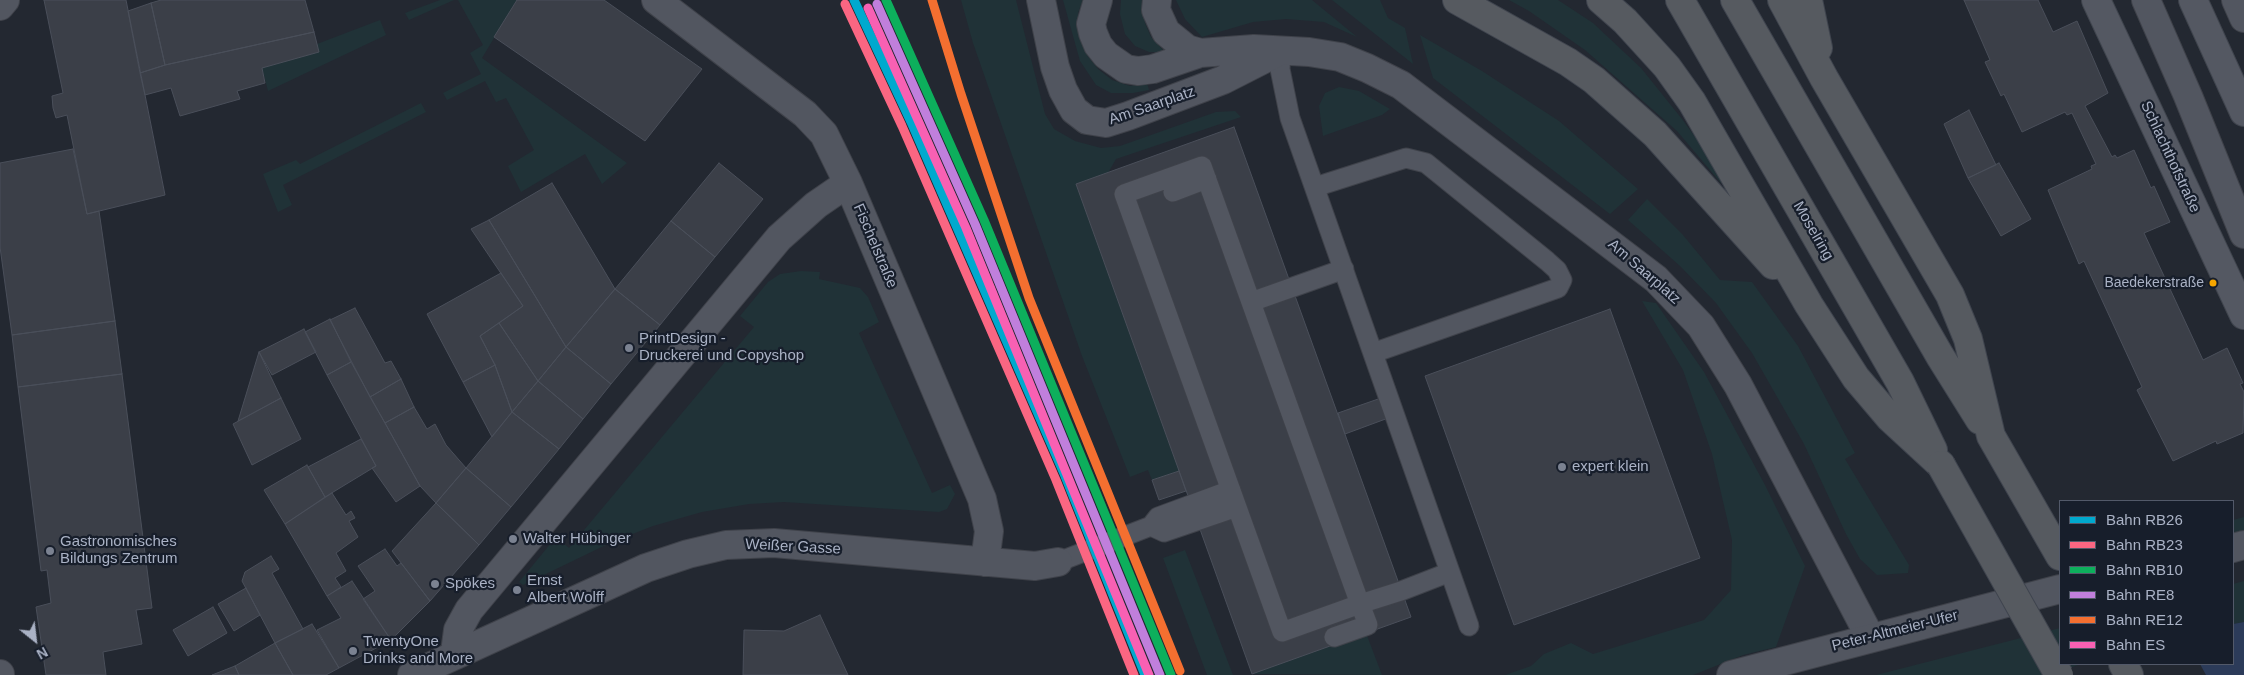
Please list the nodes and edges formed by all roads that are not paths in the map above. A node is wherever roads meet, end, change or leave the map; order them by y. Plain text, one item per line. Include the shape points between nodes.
1 (5, 0) edge
2 (656, 0) edge
3 (1041, 0) edge
4 (1098, 0) edge
5 (1157, 0) edge
6 (1457, 0) edge
7 (1600, 0) edge
8 (1680, 0) edge
9 (1735, 0) edge
10 (1782, 0) edge
11 (1808, 0) edge
12 (2096, 0) edge
13 (2146, 0) edge
14 (2194, 0) edge
15 (2236, 0) edge
16 (0, 6) edge
17 (2244, 18) edge
18 (1280, 51) junction
19 (1200, 53) junction
20 (1824, 78) junction
21 (2244, 112) edge
22 (1207, 179) junction
23 (848, 183) junction
24 (1315, 187) junction
25 (1173, 192) dead end
26 (2244, 234) edge
27 (1344, 270) junction
28 (1251, 302) junction
29 (1809, 305) junction
30 (2244, 315) edge
31 (1373, 353) junction
32 (1991, 436) junction
33 (1941, 465) junction
34 (1234, 498) junction
35 (2059, 554) edge
36 (985, 562) junction
37 (1058, 562) joint
38 (1450, 572) junction
39 (2059, 589) edge
40 (1360, 604) junction
41 (1469, 626) dead end
42 (1334, 637) dead end
43 (1870, 637) junction
44 (460, 653) junction
45 (422, 674) edge
46 (1731, 675) edge
47 (2059, 675) edge

1 - 16 street
2 - 23 street, Fischelstraße via 806,114 824,134
3 - 18 street, Am Saarplatz via 1063,90 1074,110 1087,120 1106,123 1128,116 1223,80
4 - 19 street, Am Saarplatz via 1091,24 1096,39 1106,55 1126,69 1152,69
5 - 19 street via 1156,10 1166,32 1186,49
6 - 29 highway via 1568,62 1623,104 1656,134
7 - 29 highway via 1667,67 1692,102
8 - 33 highway, Moselring via 1900,382
9 - 32 highway via 1940,356
10 - 20 highway
11 - 20 highway
12 - 30 main road, Schlachthofstraße
13 - 26 street
14 - 21 main road
15 - 17 street
18 - 19 street, Am Saarplatz via 1254,49
18 - 24 lane via 1280,70 1290,118
18 - 43 street, Am Saarplatz via 1340,57 1401,86 1656,279 1701,326 1738,385
20 - 32 highway via 1954,302 1968,338
22 - 25 lane
22 - 28 lane
22 - 34 lane via 1202,166 1124,194
23 - 36 street, Fischelstraße via 982,499 989,531
23 - 44 street via 816,205 779,238 469,610 458,630 456,644
24 - 27 lane
24 - 31 lane via 1406,158 1426,163 1547,261 1562,280 1558,288
27 - 28 lane
27 - 31 lane
28 - 40 lane
29 - 33 highway via 1871,397
31 - 38 lane
32 - 35 highway
33 - 47 highway, bridge
34 - 37 lane via 1164,532 1151,526
34 - 40 lane via 1282,632
36 - 37 street, Weißer Gasse via 1034,566
36 - 44 street, Weißer Gasse via 774,543 726,545 646,568
38 - 40 lane
38 - 41 lane
39 - 43 street, Peter-Altmeier-Ufer
40 - 42 lane via 1368,625
43 - 46 street, Peter-Altmeier-Ufer
44 - 45 street, Weißer Gasse

